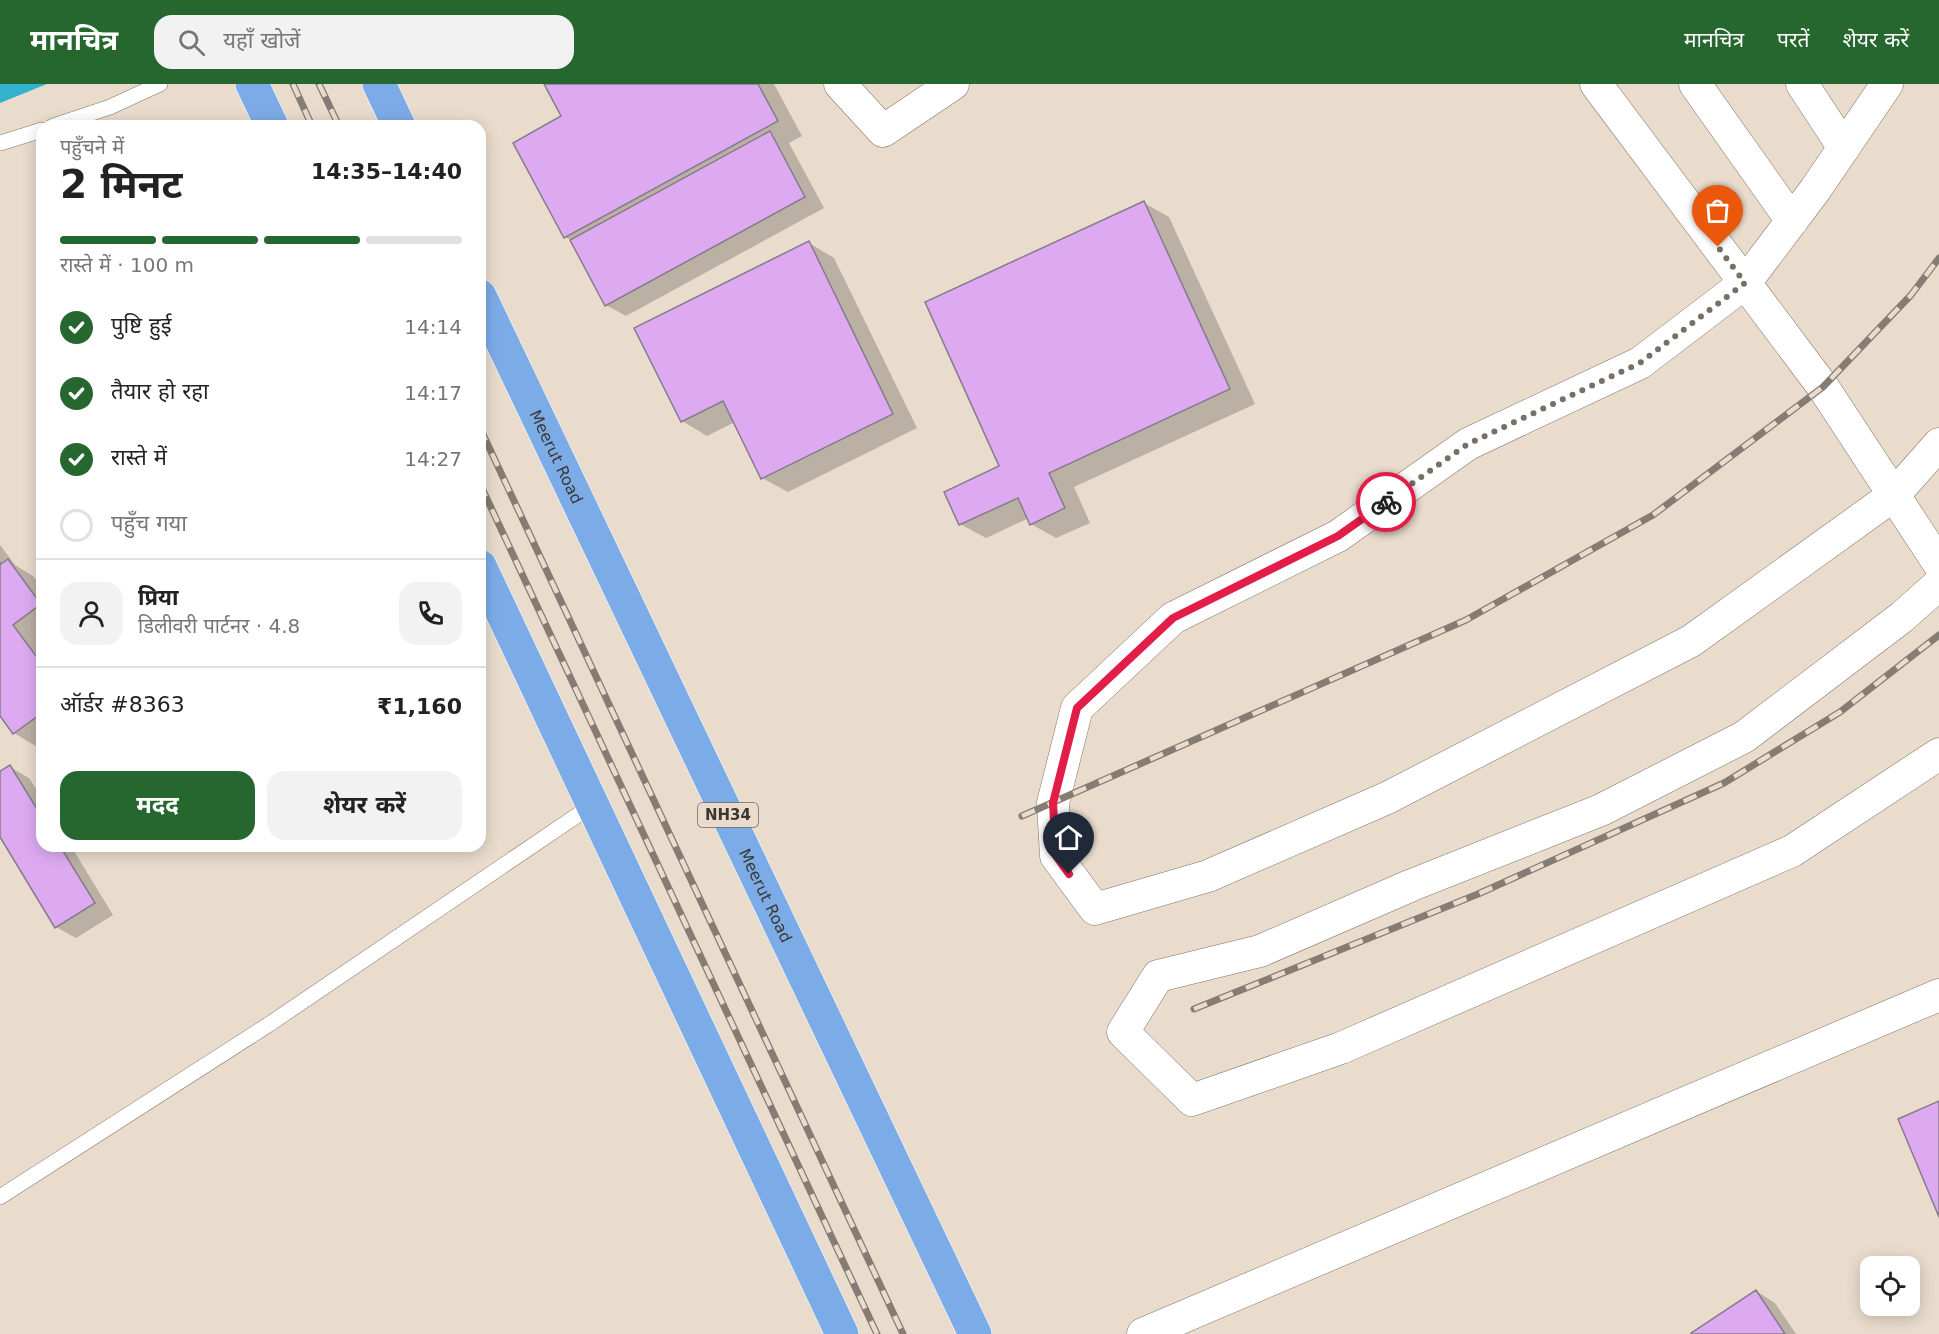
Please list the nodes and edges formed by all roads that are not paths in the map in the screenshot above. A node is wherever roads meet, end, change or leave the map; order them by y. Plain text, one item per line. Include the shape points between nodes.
1 (160, 84) edge
2 (252, 84) edge
3 (379, 84) edge
4 (840, 84) edge
5 (953, 84) edge
6 (1596, 84) edge
7 (1695, 84) edge
8 (1802, 84) edge
9 (1884, 86) edge
10 (71, 120) edge
11 (269, 120) edge
12 (396, 120) edge
13 (36, 132) edge
14 (0, 143) edge
15 (1844, 148) junction
16 (1792, 220) junction
17 (1745, 283) junction
18 (486, 309) edge
19 (1939, 444) edge
20 (1893, 495) junction
21 (1939, 564) edge
22 (486, 579) edge
23 (1939, 584) edge
24 (1939, 754) edge
25 (591, 806) junction
26 (1939, 995) edge
27 (0, 1197) edge
28 (842, 1334) edge
29 (975, 1334) edge
30 (1143, 1334) edge

1 - 10 lane
2 - 11 highway
3 - 12 highway
4 - 5 street via 883,131
6 - 17 street
7 - 16 street
8 - 15 street
9 - 15 street
13 - 14 lane
15 - 16 street
16 - 17 street
17 - 20 street via 1823,387
17 - 20 street via 1640,363 1468,444 1338,536 1173,618 1077,708 1053,803 1056,856 1095,909 1218,872 1387,798 1691,641
18 - 29 highway, Meerut Road / NH34
19 - 20 street
20 - 21 street
22 - 25 highway
23 - 24 street via 1902,617 1744,737 1601,810 1260,951 1158,976 1123,1032 1192,1100 1341,1048 1792,850
25 - 27 lane via 268,1025
25 - 28 highway
26 - 30 street

